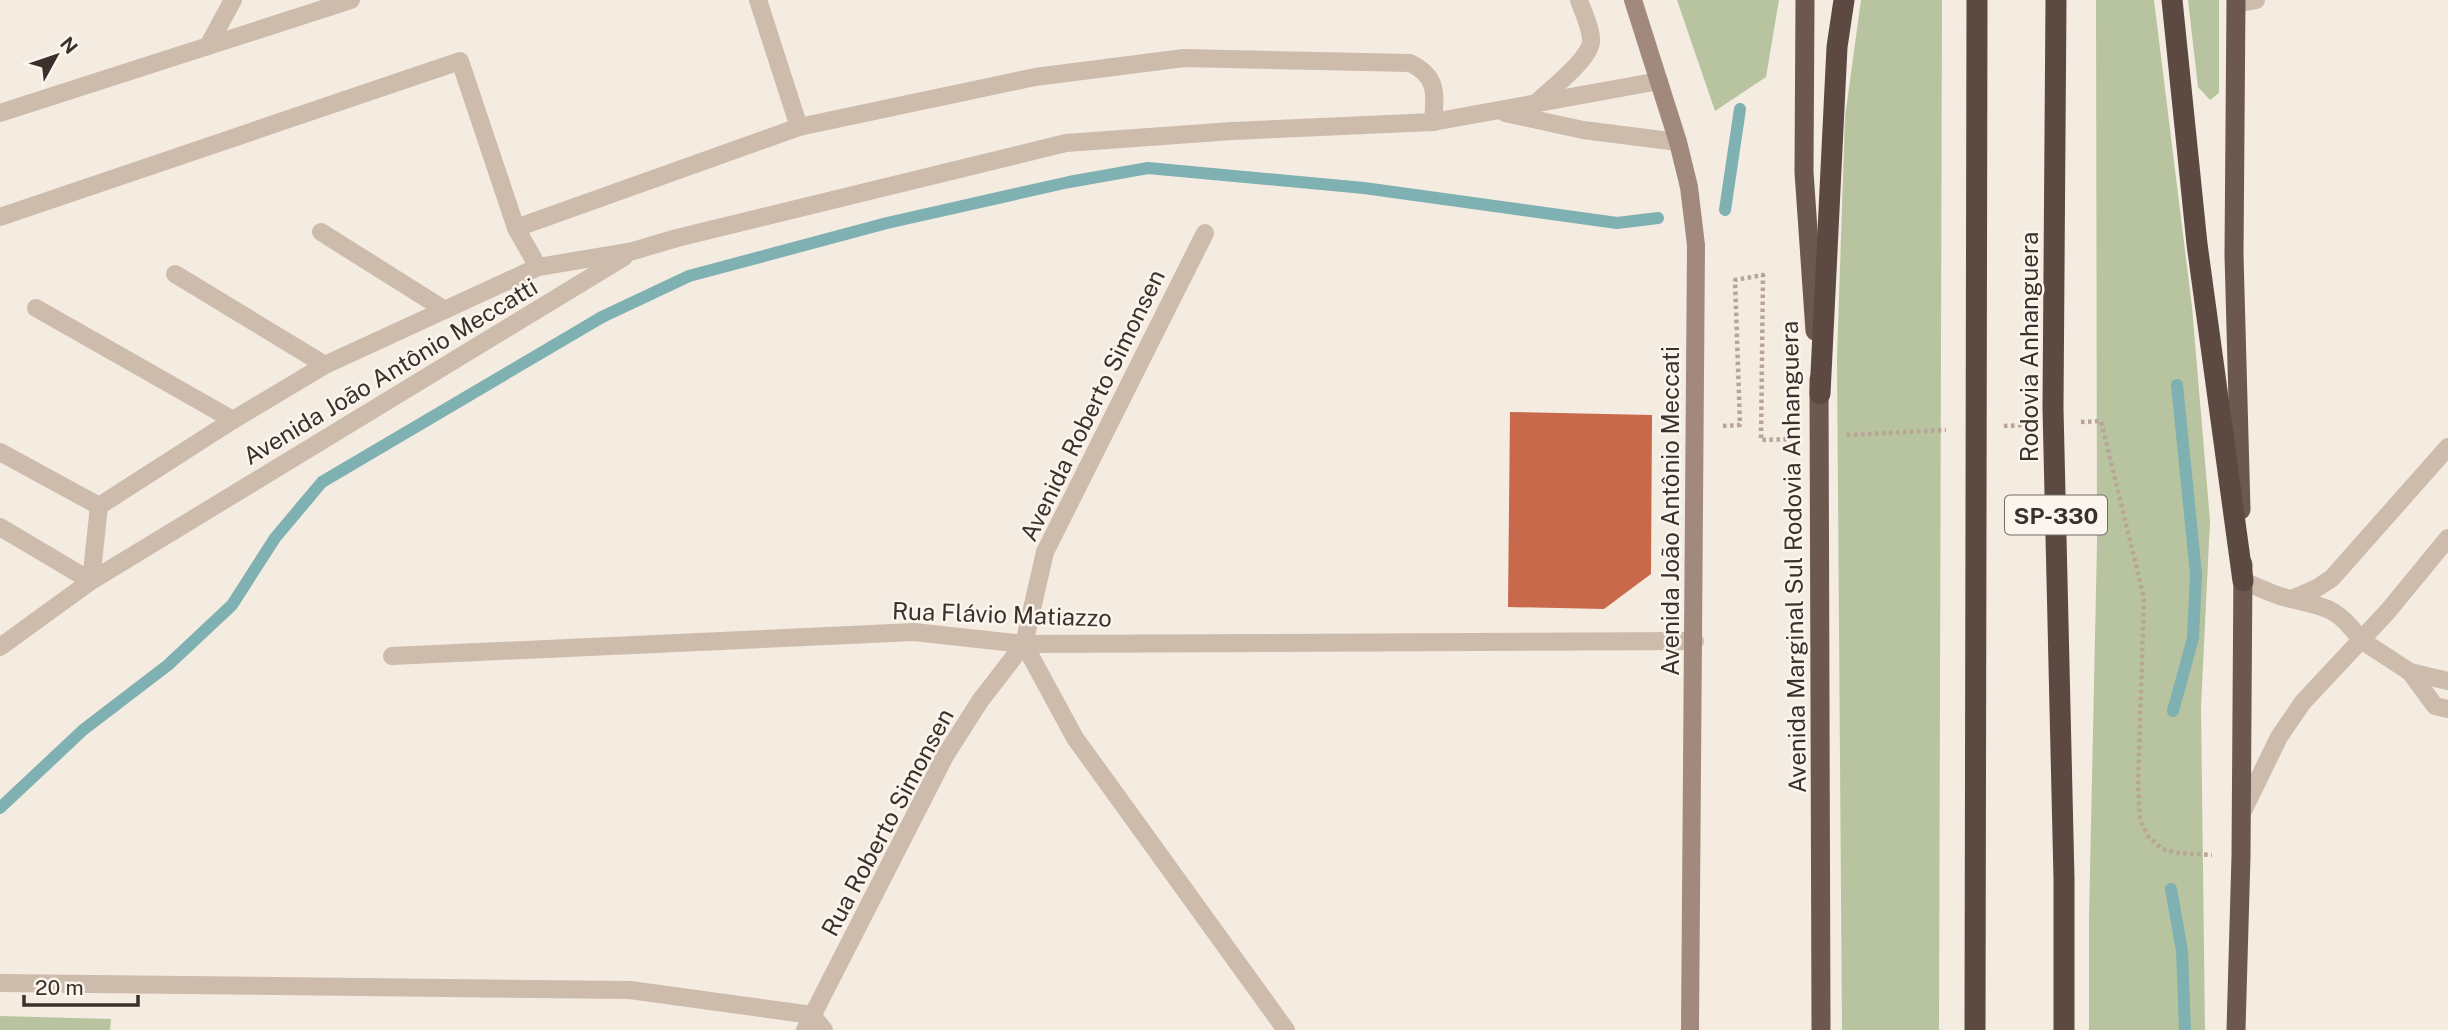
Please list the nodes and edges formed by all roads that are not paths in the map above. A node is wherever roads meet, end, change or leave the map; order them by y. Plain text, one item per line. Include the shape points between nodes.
1 (233, 0) edge
2 (351, 0) edge
3 (758, 0) edge
4 (1578, 0) edge
5 (1633, 0) edge
6 (1805, 0) edge
7 (1844, 0) edge
8 (1977, 0) edge
9 (2056, 0) edge
10 (2172, 0) edge
11 (2256, 0) edge
12 (2236, 2) edge
13 (208, 46) junction
14 (1659, 80) junction
15 (1536, 103) junction
16 (1494, 111) junction
17 (0, 113) edge
18 (1433, 122) junction
19 (799, 127) junction
20 (1678, 142) junction
21 (0, 217) edge
22 (516, 228) junction
23 (321, 232) dead end
24 (1205, 233) dead end
25 (633, 251) junction
26 (538, 267) junction
27 (175, 274) dead end
28 (36, 308) dead end
29 (444, 310) junction
30 (326, 365) junction
31 (1820, 394) junction
32 (233, 419) junction
33 (2448, 447) edge
34 (0, 452) edge
35 (99, 506) junction
36 (0, 527) edge
37 (2448, 538) edge
38 (91, 581) junction
39 (2243, 581) junction
40 (2290, 599) junction
41 (2361, 640) junction
42 (1695, 641) junction
43 (1024, 644) junction
44 (0, 647) edge
45 (392, 656) dead end
46 (2410, 672) junction
47 (2448, 681) edge
48 (2448, 709) edge
49 (2241, 816) junction
50 (0, 983) edge
51 (808, 1023) edge
52 (824, 1030) edge
53 (1286, 1030) edge
54 (1690, 1030) edge
55 (1821, 1030) edge
56 (1975, 1030) edge
57 (2064, 1030) edge
58 (2236, 1030) edge

1 - 13 street
2 - 13 street
3 - 19 street
4 - 15 street via 1591,40 1589,52
5 - 14 main road, Avenida João Antônio Meccati
6 - 31 highway, Avenida Marginal Sul Rodovia Anhanguera via 1804,172
7 - 31 highway via 1837,47
8 - 56 highway, SP-330
9 - 57 highway, Rodovia Anhanguera / SP-330 via 2053,408
10 - 39 highway via 2197,244
11 - 12 street
12 - 39 highway via 2234,256
13 - 17 street
14 - 15 street
14 - 20 main road, Avenida João Antônio Meccati
15 - 16 street
16 - 18 street
16 - 20 street via 1583,130
18 - 19 street via 1431,79 1410,63 1184,58 1035,77
18 - 25 street via 1066,143
19 - 22 street
20 - 42 main road, Avenida João Antônio Meccati via 1696,245
21 - 22 street, Avenida João Antônio Meccatti via 460,61
22 - 26 street, Avenida João Antônio Meccatti
23 - 29 street
24 - 43 street, Avenida Roberto Simonsen via 1045,552
25 - 26 street, Avenida João Antônio Meccatti
25 - 38 street, Avenida João Antônio Meccatti
26 - 29 street, Avenida João Antônio Meccatti
27 - 30 street
28 - 32 street
29 - 30 street, Avenida João Antônio Meccatti
30 - 32 street, Avenida João Antônio Meccatti
31 - 55 highway, Avenida Marginal Sul Rodovia Anhanguera
32 - 35 street, Avenida João Antônio Meccatti
33 - 40 street via 2332,578
34 - 35 street
35 - 38 street
36 - 38 street
37 - 41 street
38 - 44 street, Avenida João Antônio Meccatti
39 - 40 street
39 - 49 highway
40 - 41 street via 2336,612
41 - 46 street
41 - 49 street via 2285,728
42 - 43 street, Rua Flávio Matiazzo
42 - 54 main road, Avenida João Antônio Meccati
43 - 45 street, Rua Flávio Matiazzo via 914,632
43 - 51 street, Rua Roberto Simonsen via 945,756
43 - 53 street via 1075,738
46 - 47 street
46 - 48 street via 2435,706
49 - 58 highway
50 - 51 street via 630,990
51 - 52 street

